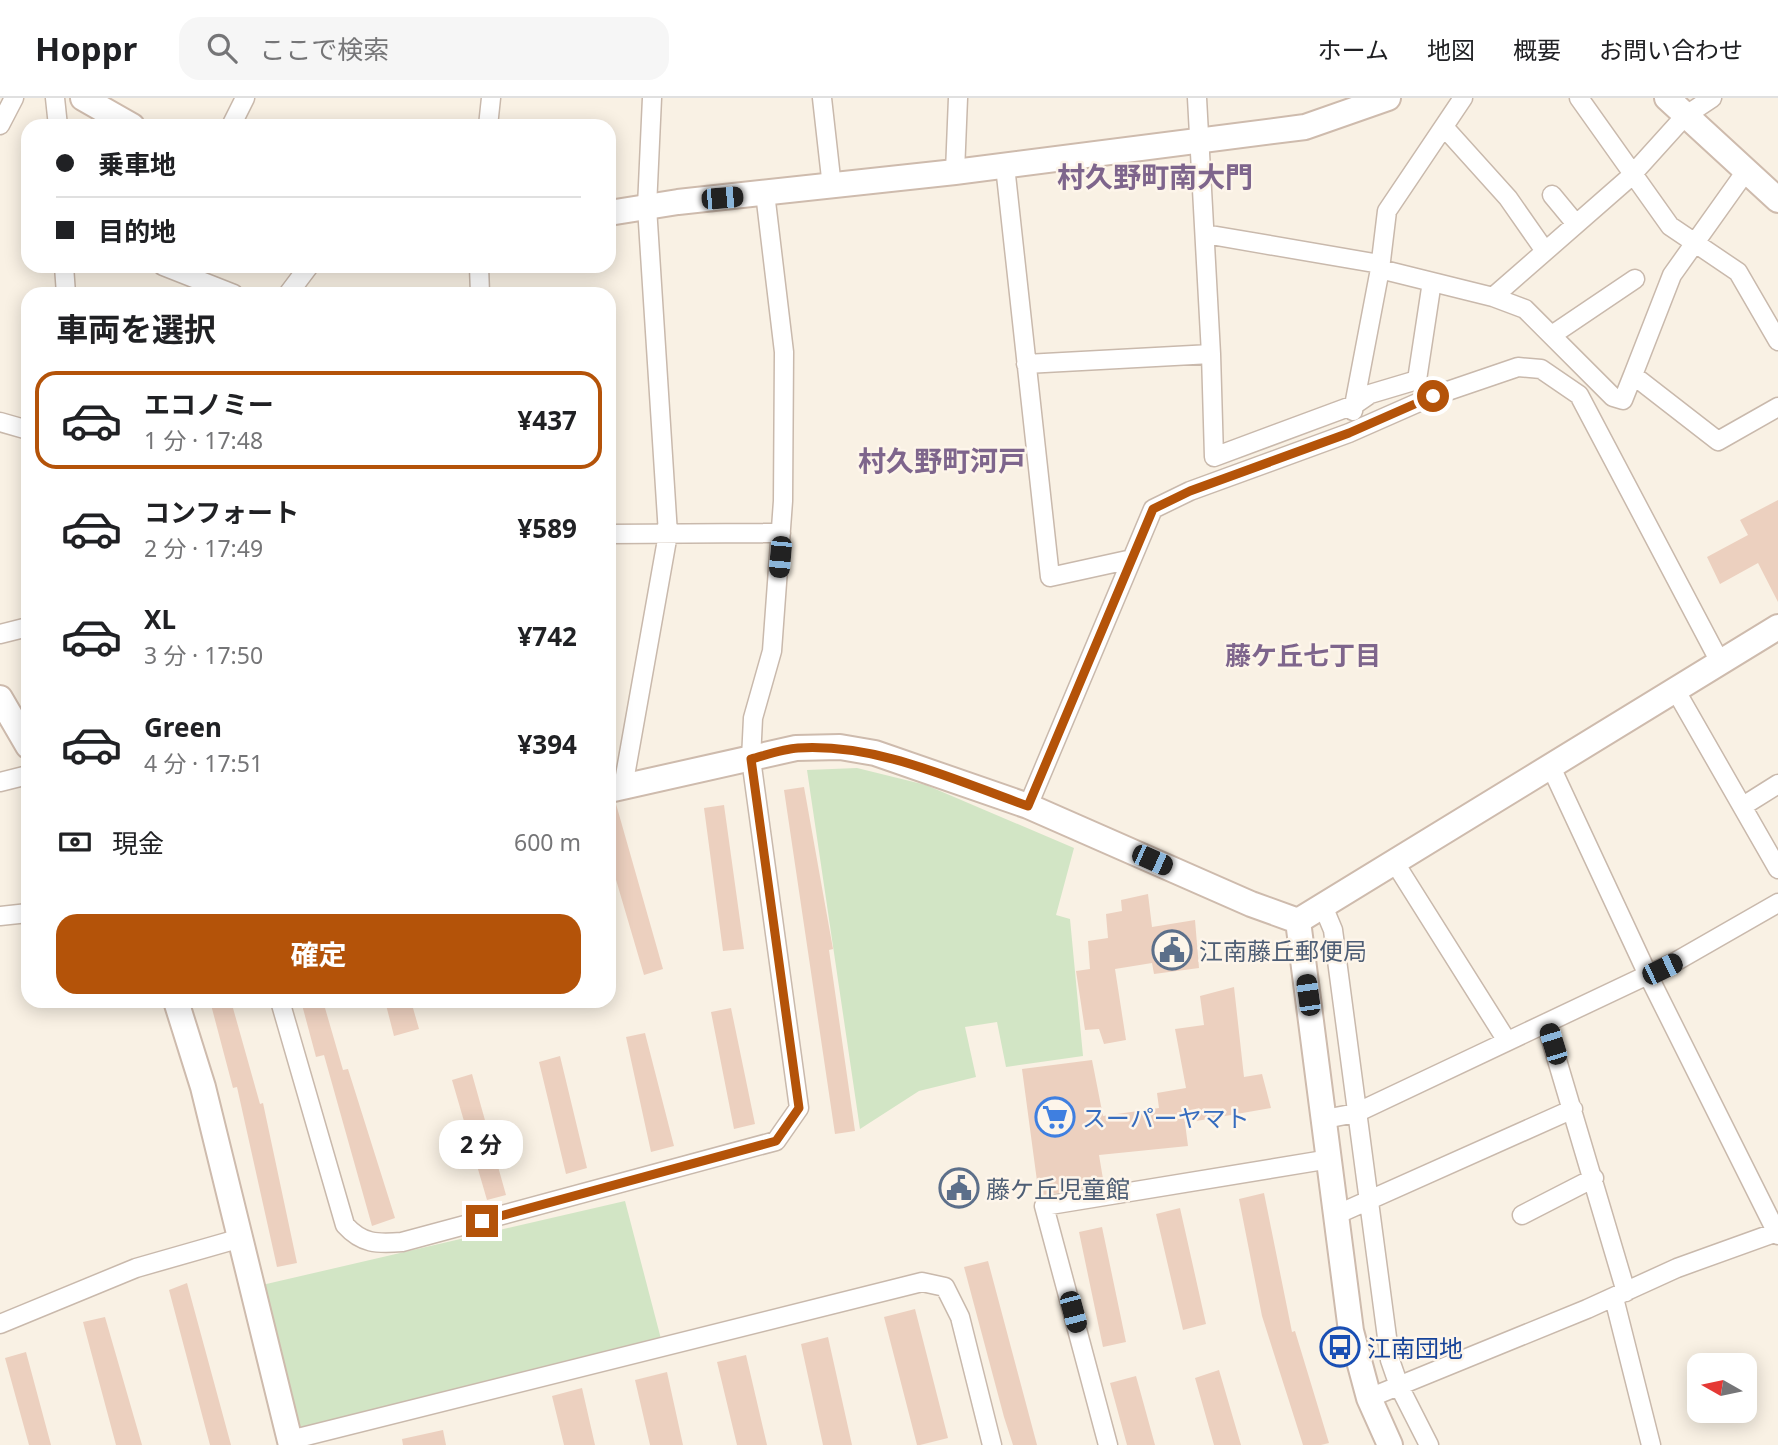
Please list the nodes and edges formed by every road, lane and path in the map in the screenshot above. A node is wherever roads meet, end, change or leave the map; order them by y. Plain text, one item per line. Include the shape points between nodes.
1 (14, 98) edge
2 (55, 98) edge
3 (83, 98) edge
4 (244, 98) edge
5 (491, 98) edge
6 (652, 98) edge
7 (822, 98) edge
8 (958, 98) edge
9 (1198, 98) edge
10 (1388, 98) edge
11 (1463, 98) edge
12 (1579, 98) edge
13 (1667, 98) edge
14 (1712, 98) edge
15 (1345, 106) edge
16 (1685, 116) junction
17 (57, 119) edge
18 (120, 119) edge
19 (234, 119) edge
20 (489, 119) edge
21 (0, 125) edge
22 (1444, 127) junction
23 (1201, 141) junction
24 (1004, 166) junction
25 (1746, 171) junction
26 (955, 173) junction
27 (1632, 175) junction
28 (832, 187) junction
29 (765, 194) junction
30 (1552, 195) dead end
31 (1778, 200) edge
32 (647, 207) junction
33 (616, 212) edge
34 (1576, 224) junction
35 (1205, 234) junction
36 (1693, 244) junction
37 (1545, 251) junction
38 (1377, 266) junction
39 (186, 273) edge
40 (1635, 279) dead end
41 (218, 287) edge
42 (1431, 288) dead end
43 (1493, 297) junction
44 (1552, 335) junction
45 (1778, 341) edge
46 (1211, 354) junction
47 (1026, 364) junction
48 (1633, 374) junction
49 (1354, 405) junction
50 (1778, 407) edge
51 (0, 422) edge
52 (21, 428) edge
53 (1349, 433) junction
54 (781, 533) junction
55 (616, 534) edge
56 (668, 534) junction
57 (1132, 559) junction
58 (1778, 627) edge
59 (21, 629) edge
60 (0, 634) edge
61 (1721, 664) junction
62 (1676, 691) junction
63 (0, 698) edge
64 (21, 734) edge
65 (751, 759) junction
66 (1551, 767) junction
67 (21, 777) edge
68 (0, 782) edge
69 (1778, 784) edge
70 (616, 788) edge
71 (1028, 806) junction
72 (1743, 806) junction
73 (1395, 863) junction
74 (1778, 869) edge
75 (1778, 903) edge
76 (1324, 906) junction
77 (21, 914) edge
78 (0, 916) edge
79 (1298, 921) junction
80 (1648, 975) junction
81 (178, 1008) edge
82 (282, 1008) edge
83 (1546, 1023) junction
84 (1507, 1041) junction
85 (1573, 1109) junction
86 (1343, 1115) junction
87 (1330, 1159) junction
88 (1594, 1178) junction
89 (1355, 1207) junction
90 (1522, 1215) dead end
91 (1777, 1233) edge
92 (241, 1238) junction
93 (1620, 1295) junction
94 (0, 1324) edge
95 (1386, 1391) junction
96 (290, 1442) edge
97 (1386, 1444) edge
98 (992, 1445) edge
99 (1108, 1445) edge
100 (1429, 1445) edge
101 (1651, 1445) edge

1 - 21 street
2 - 17 street
3 - 18 street
4 - 19 street
5 - 20 street
6 - 32 street
7 - 28 street
8 - 26 street
9 - 23 street
10 - 15 street
11 - 22 street
12 - 27 street
13 - 16 street
14 - 16 street
15 - 23 street via 1305,127
16 - 25 street
16 - 27 street
22 - 37 street via 1508,198
22 - 38 street via 1387,211
23 - 24 street
23 - 35 street
24 - 26 street
24 - 47 street
25 - 31 street
25 - 36 street
26 - 28 street
27 - 34 street
27 - 36 street via 1670,226
28 - 29 street
29 - 32 street
29 - 54 street via 784,352
30 - 34 street
32 - 33 street
32 - 56 street
34 - 37 street
35 - 38 street
35 - 46 street
36 - 45 street via 1738,272
36 - 48 street via 1672,275
37 - 43 street
38 - 43 street
38 - 49 street
39 - 41 street
40 - 44 street
42 - 49 street via 1417,380 1370,394
43 - 44 street via 1525,309
44 - 48 street via 1612,397 1623,400
46 - 47 street
46 - 49 street via 1214,457
47 - 57 street via 1050,577
48 - 50 street via 1718,441
49 - 53 street
51 - 52 street
53 - 57 street via 1153,509
53 - 61 street via 1433,396 1518,367 1541,369 1563,381 1579,395
54 - 56 street
54 - 65 street via 772,651 753,719
55 - 56 street
56 - 70 street
57 - 71 street
58 - 61 street
59 - 60 street
61 - 62 street
62 - 66 street
62 - 72 street
63 - 64 street
65 - 70 street
65 - 71 street via 796,748 840,747 875,753
65 - 82 street via 799,1108 776,1141 402,1242 374,1245 356,1237 345,1225
66 - 73 street
66 - 80 street
67 - 68 street
69 - 72 street
71 - 79 street
72 - 74 street
73 - 76 street
73 - 84 street
75 - 80 street
76 - 79 street
76 - 86 street via 1333,930
77 - 78 street
79 - 86 street
80 - 83 street
80 - 91 street
81 - 92 street
83 - 84 street
83 - 85 street
84 - 86 street
85 - 88 street
85 - 89 street
86 - 87 street
86 - 89 street
87 - 89 street
87 - 99 street via 1044,1206
88 - 90 street
88 - 93 street
89 - 95 street via 1384,1328
89 - 95 street via 1351,1331
91 - 93 street via 1677,1268
92 - 94 street via 136,1268
92 - 96 street
93 - 95 street
93 - 101 street
95 - 97 street
95 - 100 street
96 - 98 street via 922,1282 945,1287 960,1317

